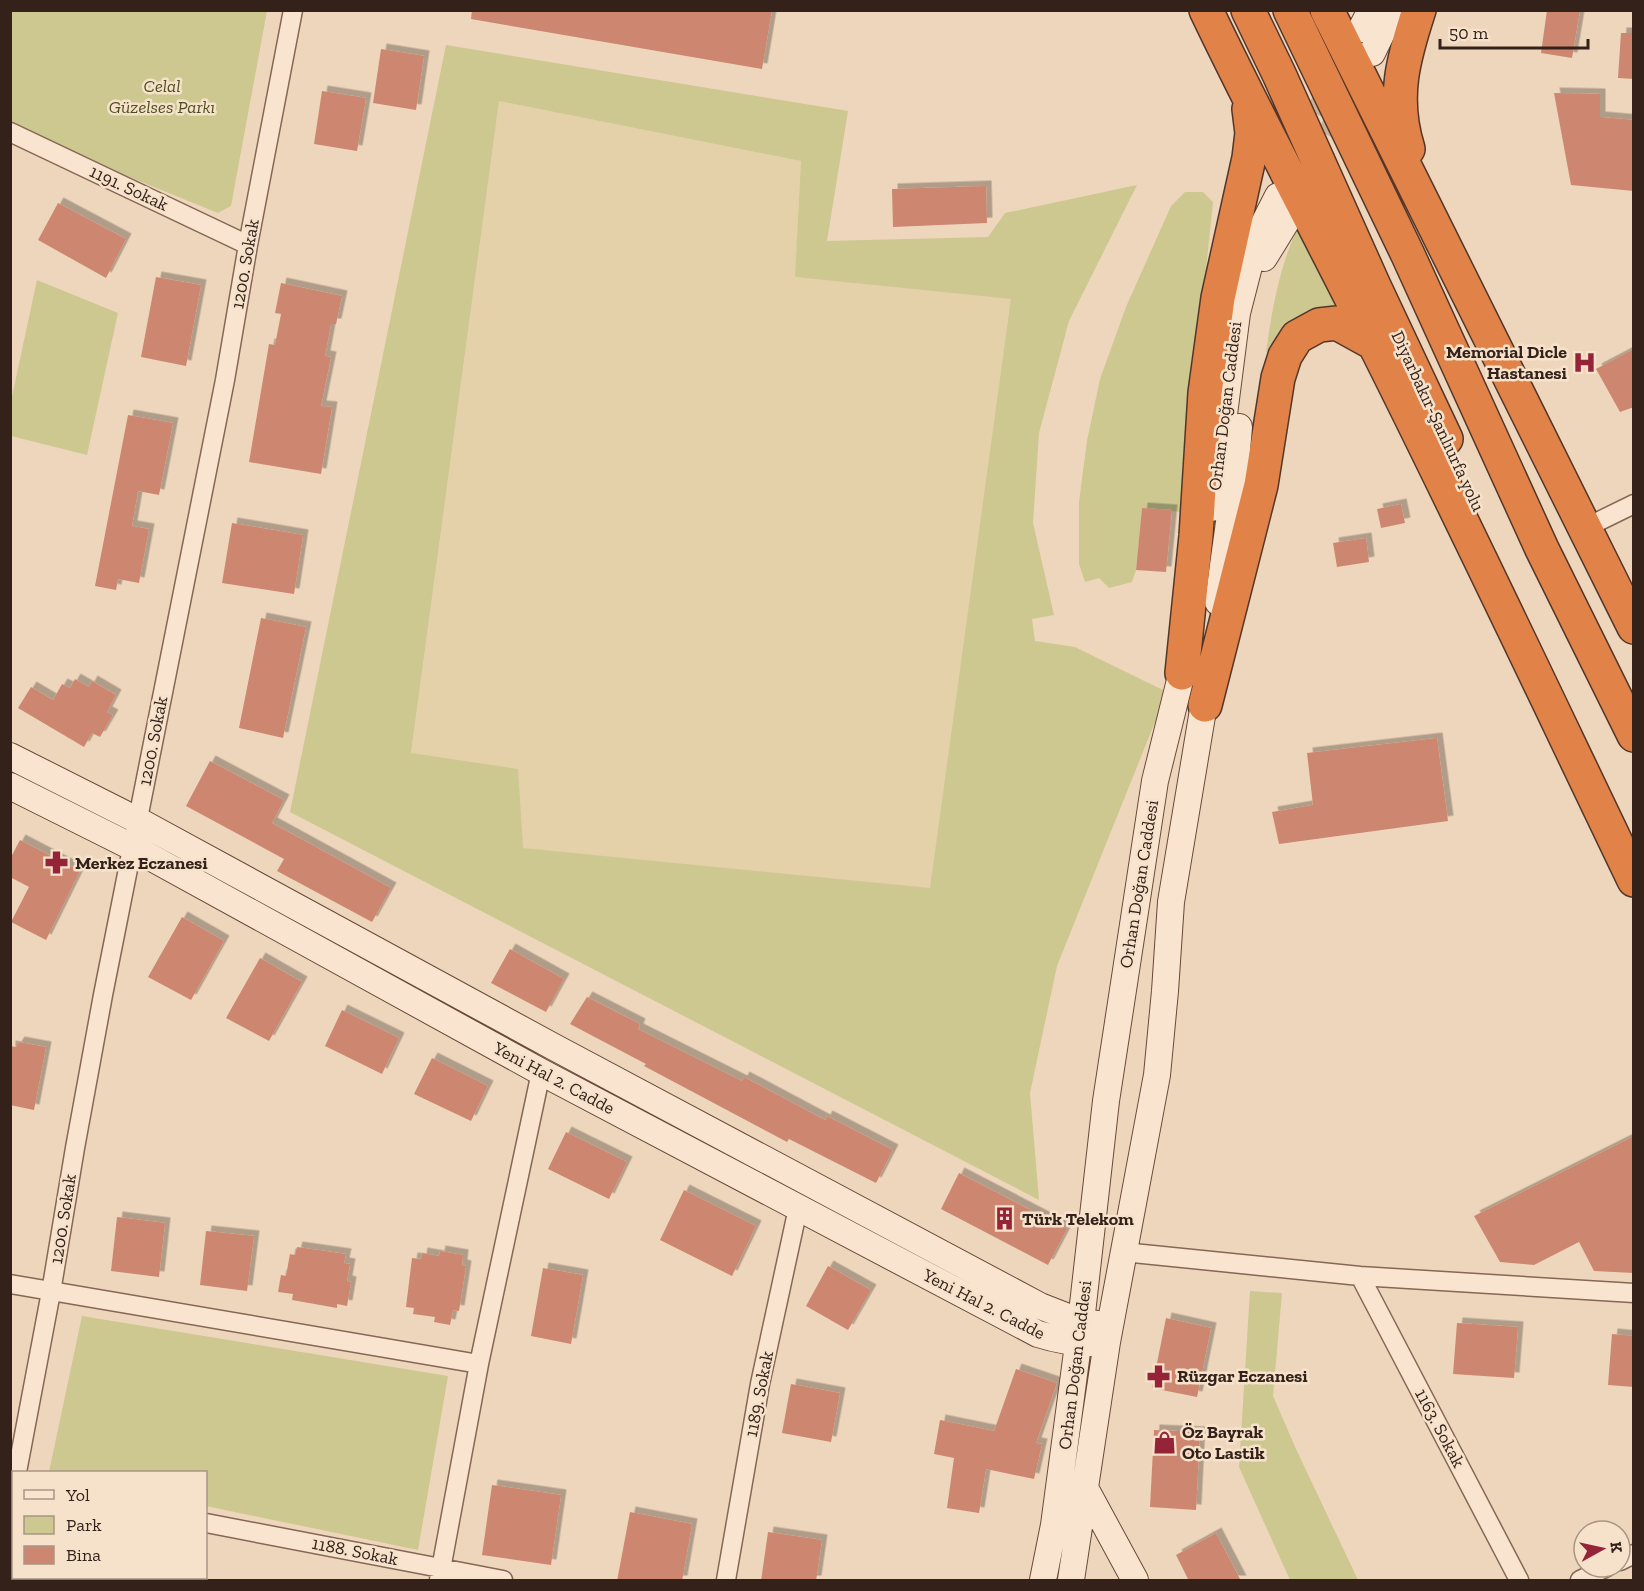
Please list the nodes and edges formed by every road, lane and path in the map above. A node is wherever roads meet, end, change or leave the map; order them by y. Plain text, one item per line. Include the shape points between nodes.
1 (292, 10) edge
2 (1206, 10) edge
3 (1248, 10) edge
4 (1290, 10) edge
5 (1327, 10) edge
6 (1393, 10) edge
7 (1419, 10) edge
8 (1372, 53) tunnel mouth
9 (1248, 98) junction
10 (10, 132) edge
11 (1430, 216) junction
12 (248, 245) junction
13 (1375, 344) junction
14 (1634, 504) edge
15 (1585, 528) junction
16 (1634, 627) edge
17 (1182, 673) junction
18 (1205, 705) junction
19 (1634, 735) edge
20 (10, 756) edge
21 (10, 786) edge
22 (137, 820) junction
23 (1634, 829) edge
24 (132, 847) junction
25 (1634, 880) edge
26 (541, 1072) junction
27 (798, 1208) junction
28 (1123, 1252) junction
29 (1360, 1276) junction
30 (10, 1284) edge
31 (51, 1292) junction
32 (1634, 1293) edge
33 (1079, 1333) junction
34 (1108, 1333) junction
35 (479, 1364) junction
36 (17, 1471) edge
37 (12, 1487) edge
38 (1085, 1488) junction
39 (10, 1508) edge
40 (207, 1523) edge
41 (440, 1574) edge
42 (1043, 1578) edge
43 (1071, 1580) edge
44 (504, 1581) edge
45 (726, 1581) edge
46 (1135, 1581) edge
47 (1519, 1581) edge

1 - 12 street, 1200. Sokak
2 - 9 highway
3 - 23 highway, Diyarbakır-Şanlıurfa yolu via 1567,698
4 - 19 highway via 1408,255 1542,549
5 - 11 highway
6 - 8 main road
7 - 11 highway via 1405,54 1399,100 1406,142
9 - 13 highway
9 - 17 highway via 1252,134 1249,158 1218,298 1205,393
10 - 12 street, 1191. Sokak
11 - 15 highway
12 - 22 street, 1200. Sokak via 225,380
13 - 18 highway via 1337,323 1319,325 1297,337 1285,356 1261,484
13 - 25 highway
14 - 15 street
15 - 16 highway
17 - 18 main road, Orhan Doğan Caddesi via 1211,512 1237,313 1256,239 1283,208 1260,263 1248,331 1234,486
17 - 33 main road, Orhan Doğan Caddesi via 1155,782 1106,1101
18 - 28 main road, Orhan Doğan Caddesi via 1171,902 1157,1075
20 - 22 main road
21 - 24 main road, Yeni Hal 2. Cadde
22 - 24 street, 1200. Sokak
22 - 33 main road via 1059,1315
24 - 26 main road, Yeni Hal 2. Cadde
24 - 31 street, 1200. Sokak
26 - 27 main road, Yeni Hal 2. Cadde
26 - 35 street
27 - 33 main road, Yeni Hal 2. Cadde via 1038,1334 1057,1340
27 - 45 street, 1189. Sokak via 760,1384
28 - 29 street
28 - 34 main road, Orhan Doğan Caddesi
29 - 32 street
29 - 47 street, 1163. Sokak
30 - 31 street
31 - 35 street
31 - 36 street, 1200. Sokak
33 - 34 main road, Yeni Hal 2. Cadde
33 - 42 main road, Orhan Doğan Caddesi via 1054,1525
34 - 38 main road, Orhan Doğan Caddesi
35 - 41 street
37 - 39 street
38 - 43 main road, Orhan Doğan Caddesi
38 - 46 main road
40 - 41 street, 1188. Sokak
41 - 44 street, 1188. Sokak
42 - 43 main road

